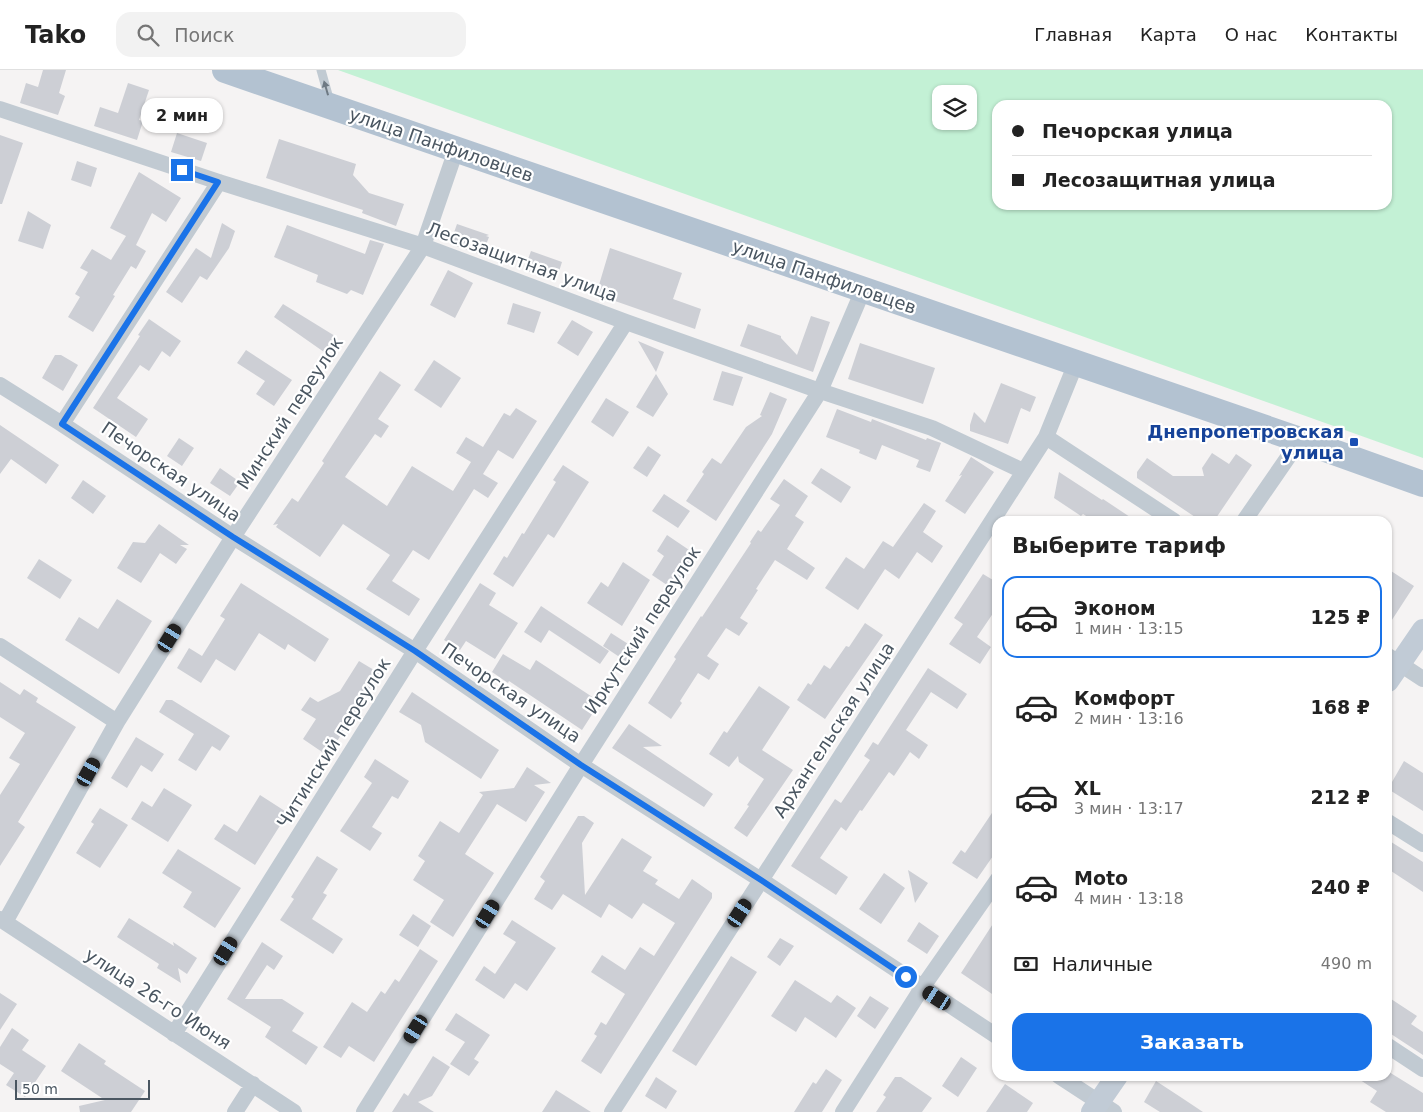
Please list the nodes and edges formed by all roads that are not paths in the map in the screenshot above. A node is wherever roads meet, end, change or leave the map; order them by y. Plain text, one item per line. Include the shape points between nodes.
1 (226, 70) edge
2 (321, 70) edge
3 (332, 107) junction
4 (0, 109) edge
5 (456, 150) junction
6 (218, 182) junction
7 (422, 246) junction
8 (863, 290) junction
9 (626, 322) junction
10 (1076, 363) junction
11 (0, 385) edge
12 (820, 391) junction
13 (62, 424) junction
14 (1046, 437) junction
15 (1300, 440) junction
16 (1024, 471) junction
17 (1423, 484) edge
18 (995, 516) edge
19 (1166, 516) edge
20 (1247, 516) edge
21 (992, 521) edge
22 (233, 537) junction
23 (1423, 630) edge
24 (0, 646) edge
25 (415, 651) junction
26 (1392, 666) edge
27 (1392, 667) edge
28 (1423, 679) edge
29 (117, 722) junction
30 (581, 765) junction
31 (1392, 825) edge
32 (1423, 844) edge
33 (761, 880) junction
34 (992, 888) edge
35 (2, 921) edge
36 (922, 988) junction
37 (992, 1033) edge
38 (174, 1034) junction
39 (1392, 1049) edge
40 (1423, 1069) edge
41 (1066, 1081) edge
42 (1115, 1081) edge
43 (253, 1084) junction
44 (1102, 1109) edge
45 (235, 1112) edge
46 (294, 1112) edge
47 (364, 1112) edge
48 (612, 1112) edge
49 (843, 1112) edge

1 - 3 main road, улица Панфиловцев
3 -> 2 lane
3 - 5 main road, улица Панфиловцев
4 - 6 street, Лесозащитная улица
5 - 7 street, Минский переулок
5 - 8 main road, улица Панфиловцев
6 - 7 street, Лесозащитная улица
6 - 13 street
7 - 9 street, Лесозащитная улица
7 - 22 street, Минский переулок
8 - 10 main road, улица Панфиловцев
8 - 12 street, Иркутский переулок
9 - 12 street, Лесозащитная улица
9 - 25 street, Читинский переулок
10 - 14 street, Архангельская улица
10 - 15 main road, улица Панфиловцев
11 - 13 street, Печорская улица
12 - 16 street, Лесозащитная улица via 932,428
12 - 30 street, Иркутский переулок
13 - 22 street, Печорская улица
14 - 16 street, Архангельская улица
14 - 19 street
15 - 17 main road, улица Панфиловцев
15 - 20 street
16 - 18 street, Архангельская улица
21 - 33 street, Архангельская улица
22 - 25 street, Печорская улица
22 - 29 street, Минский переулок
23 - 26 street
24 - 29 street
25 - 30 street, Печорская улица
25 - 38 street, Читинский переулок
27 - 28 street
29 - 35 street, Минский переулок
30 - 33 street, Печорская улица
30 - 47 street, Иркутский переулок
31 - 32 street
33 - 36 street, Печорская улица
33 - 48 street, Архангельская улица
34 - 36 street
35 - 38 street, улица 26-го Июня
36 - 37 street, Печорская улица
36 - 49 street
38 - 43 street, улица 26-го Июня
39 - 40 street
41 - 44 street
42 - 44 street
43 - 45 street
43 - 46 street, улица 26-го Июня

